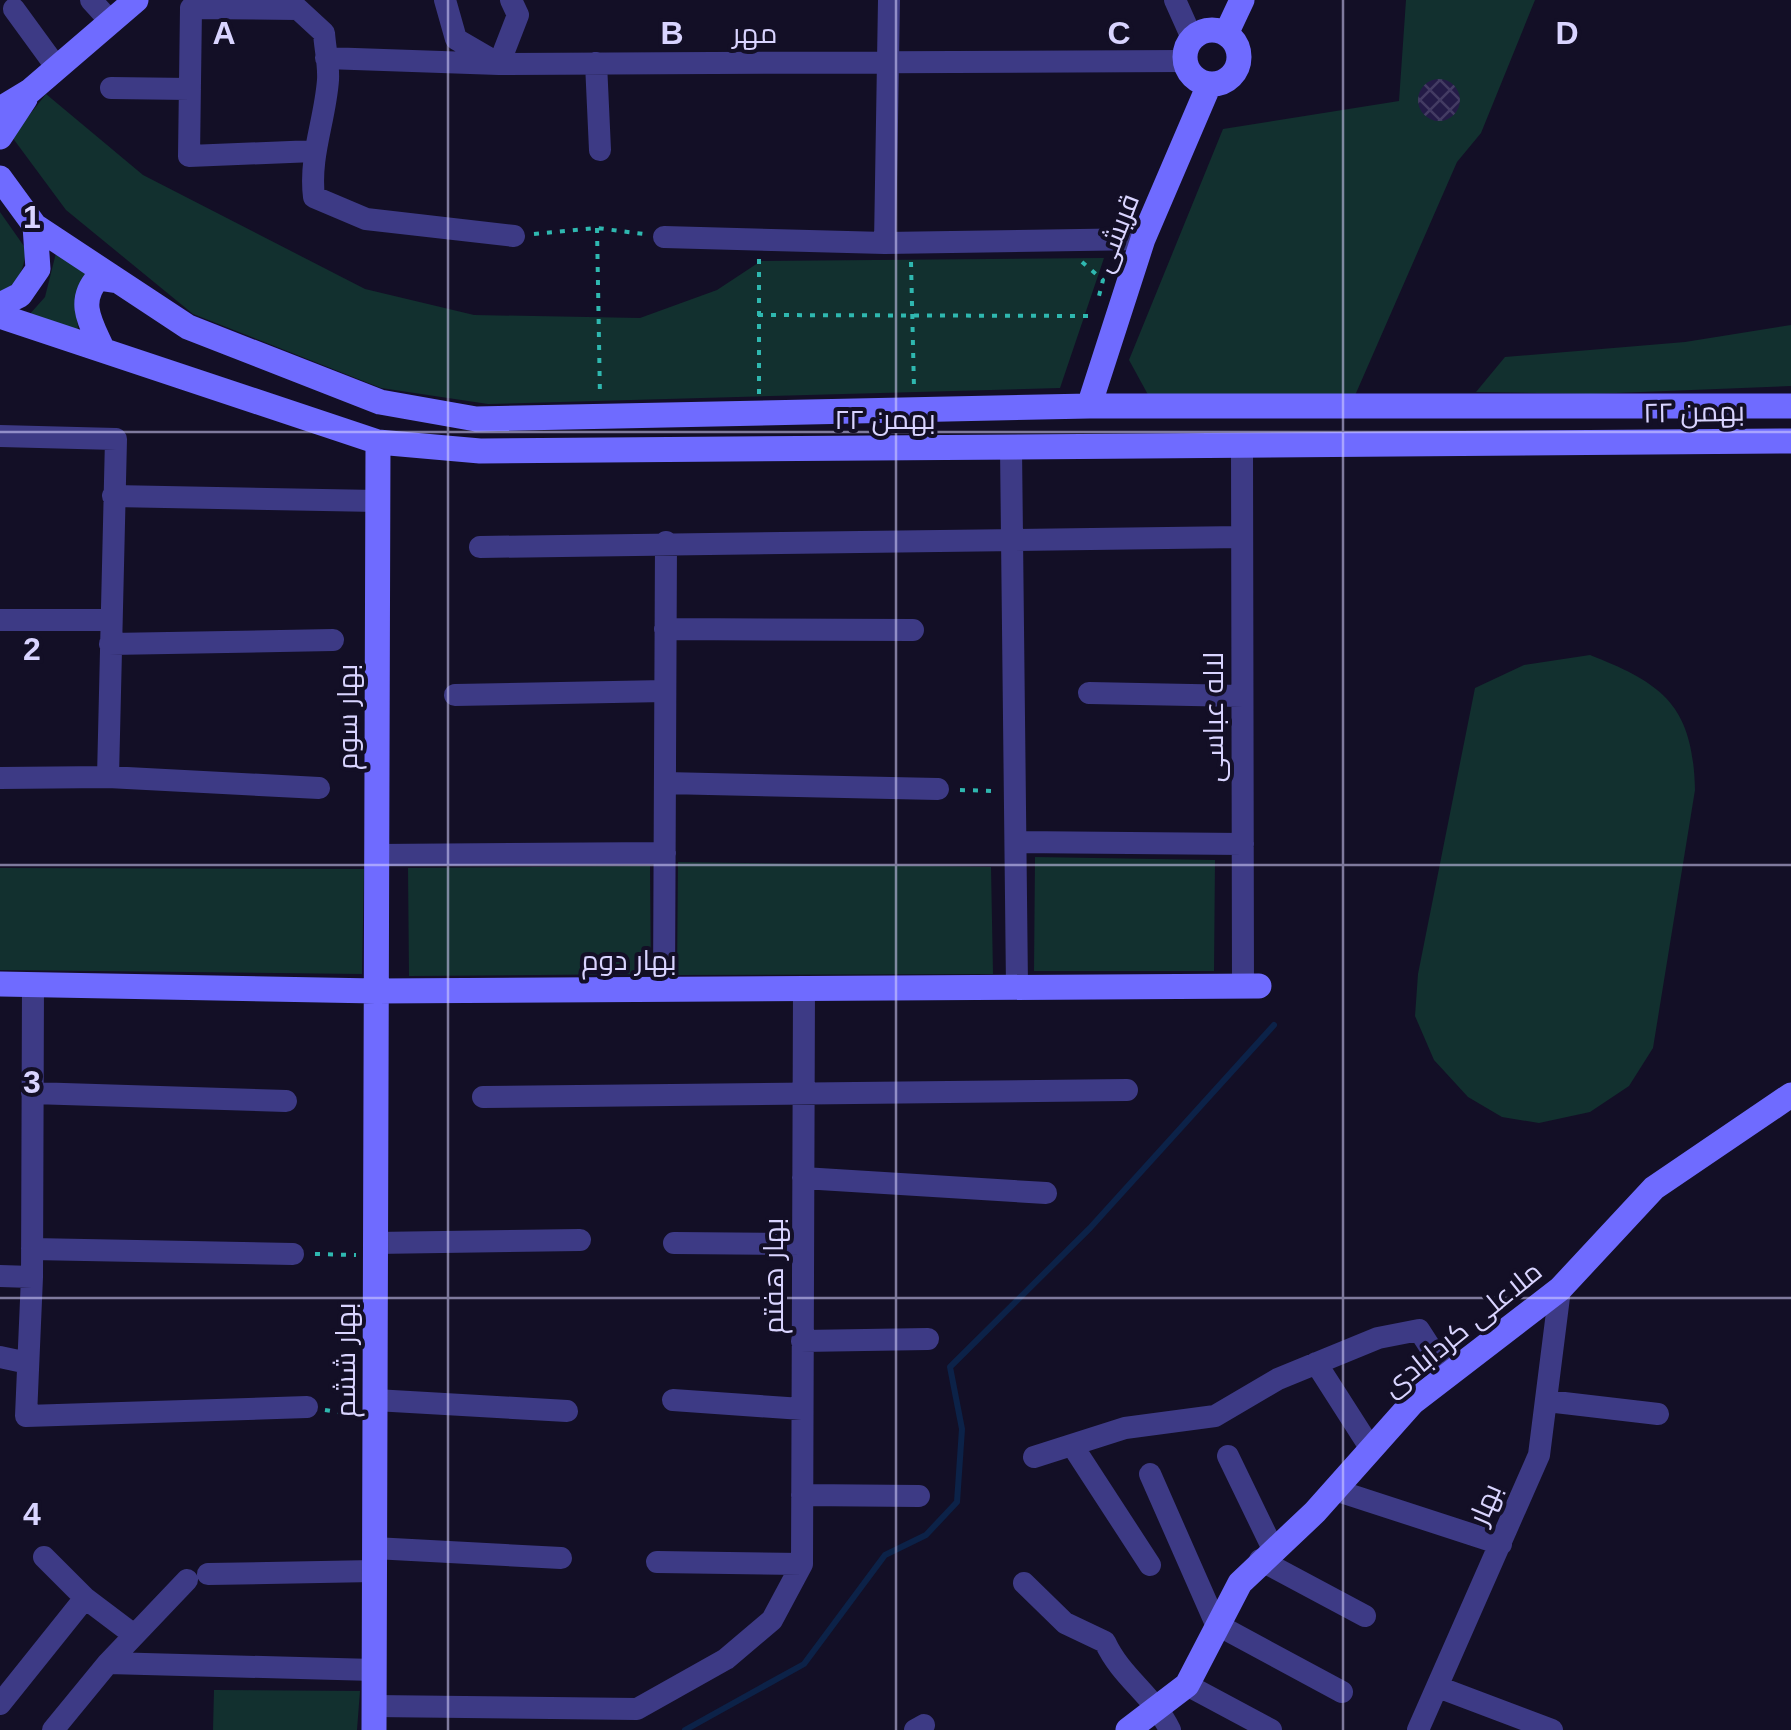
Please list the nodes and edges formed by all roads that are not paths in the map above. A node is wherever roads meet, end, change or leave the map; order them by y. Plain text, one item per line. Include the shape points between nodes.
1 (91, 0) edge
2 (136, 0) edge
3 (445, 0) edge
4 (511, 0) edge
5 (889, 0) edge
6 (1175, 0) edge
7 (1242, 0) edge
8 (14, 9) dead end
9 (111, 22) junction
10 (1226, 34) junction
11 (1188, 50) junction
12 (326, 58) junction
13 (888, 62) junction
14 (596, 63) junction
15 (499, 64) junction
16 (57, 68) junction
17 (1209, 85) junction
18 (111, 88) dead end
19 (190, 89) junction
20 (30, 90) junction
21 (0, 109) edge
22 (0, 137) edge
23 (600, 150) dead end
24 (314, 152) junction
25 (0, 178) edge
26 (35, 226) junction
27 (514, 236) road end
28 (664, 237) road end
29 (1143, 239) junction
30 (884, 243) junction
31 (118, 281) junction
32 (0, 305) edge
33 (0, 316) edge
34 (102, 346) junction
35 (1089, 406) junction
36 (1791, 406) edge
37 (0, 436) edge
38 (1791, 440) edge
39 (378, 442) junction
40 (1242, 447) junction
41 (1011, 448) junction
42 (113, 496) junction
43 (378, 501) junction
44 (1012, 538) junction
45 (1242, 538) junction
46 (666, 542) junction
47 (480, 546) dead end
48 (0, 620) edge
49 (110, 620) junction
50 (666, 629) junction
51 (913, 630) dead end
52 (333, 640) dead end
53 (110, 644) junction
54 (665, 691) junction
55 (1089, 693) dead end
56 (455, 694) dead end
57 (1242, 696) junction
58 (108, 777) junction
59 (0, 778) edge
60 (665, 782) junction
61 (319, 788) dead end
62 (938, 790) road end
63 (1016, 842) junction
64 (1243, 844) junction
65 (665, 853) junction
66 (377, 856) junction
67 (0, 984) edge
68 (32, 985) junction
69 (1251, 986) joint
70 (1017, 987) junction
71 (804, 988) junction
72 (664, 989) junction
73 (376, 991) junction
74 (1127, 1090) dead end
75 (803, 1092) junction
76 (32, 1093) junction
77 (1791, 1095) edge
78 (483, 1097) dead end
79 (286, 1101) dead end
80 (803, 1178) junction
81 (1046, 1194) dead end
82 (580, 1240) dead end
83 (674, 1243) dead end
84 (803, 1244) junction
85 (32, 1249) junction
86 (375, 1249) junction
87 (293, 1254) road end
88 (0, 1276) edge
89 (32, 1276) junction
90 (1560, 1289) junction
91 (928, 1339) dead end
92 (802, 1341) junction
93 (0, 1357) edge
94 (28, 1363) junction
95 (1316, 1363) junction
96 (1448, 1375) junction
97 (673, 1400) dead end
98 (1547, 1401) junction
99 (308, 1407) road end
100 (375, 1409) junction
101 (802, 1409) junction
102 (567, 1411) dead end
103 (1658, 1414) dead end
104 (1072, 1445) junction
105 (1371, 1449) junction
106 (1228, 1456) dead end
107 (1034, 1457) dead end
108 (1150, 1474) dead end
109 (1335, 1490) junction
110 (802, 1495) junction
111 (919, 1496) dead end
112 (1501, 1544) junction
113 (1267, 1555) junction
114 (44, 1557) dead end
115 (561, 1558) dead end
116 (374, 1560) junction
117 (657, 1562) dead end
118 (802, 1564) junction
119 (1150, 1565) dead end
120 (1024, 1584) dead end
121 (85, 1598) junction
122 (1365, 1616) dead end
123 (1116, 1620) dead end
124 (1216, 1624) junction
125 (134, 1635) junction
126 (1105, 1642) junction
127 (108, 1663) junction
128 (374, 1670) junction
129 (1187, 1685) junction
130 (1438, 1687) junction
131 (1342, 1692) dead end
132 (0, 1704) edge
133 (374, 1718) edge
134 (1164, 1719) edge
135 (53, 1730) edge
136 (1128, 1730) edge
137 (1270, 1730) edge
138 (1418, 1730) edge
139 (1552, 1730) edge

1 - 9 street
2 - 9 main road
3 - 15 street via 456,40
4 - 15 street via 518,14
5 - 13 street
6 - 11 street
7 - 10 main road
8 - 16 street
9 - 16 main road
10 - 11 main road via 1214,30
10 - 17 main road via 1239,54 1238,66 1232,76
11 - 13 street, مهر
11 - 17 main road via 1198,81
12 - 15 street, مهر
12 - 19 street via 324,33 298,9 190,8
12 - 24 street
13 - 14 street, مهر
13 - 30 street
14 - 15 street, مهر
14 - 23 street
16 - 20 main road
17 - 29 main road, قریشی
18 - 19 street
19 - 24 street via 189,156
20 - 21 main road
20 - 22 main road
24 - 27 street via 314,197 366,219
25 - 26 main road
26 - 31 main road, ۲۲ بهمن
26 - 32 main road via 38,269 20,294
28 - 30 street
29 - 30 street
29 - 35 main road, قریشی via 1106,316
31 - 34 main road via 98,278 85,301
31 - 35 main road, ۲۲ بهمن via 188,327 380,402 476,420
33 - 34 main road, ۲۲ بهمن
34 - 39 main road, ۲۲ بهمن
35 - 36 main road, ۲۲ بهمن
37 - 42 street via 116,439
38 - 40 main road, ۲۲ بهمن
39 - 41 main road, ۲۲ بهمن via 480,451
39 - 43 main road, بهار سوم
40 - 41 main road, ۲۲ بهمن
40 - 45 street, لاله عباسی
41 - 44 street
42 - 43 street
42 - 49 street
43 - 66 main road, بهار سوم
44 - 45 street
44 - 46 street
44 - 63 street
45 - 57 street, لاله عباسی
46 - 47 street
46 - 50 street
48 - 49 street
49 - 53 street
50 - 51 street
50 - 54 street
52 - 53 street
53 - 58 street
54 - 56 street
54 - 60 street
55 - 57 street
57 - 64 street, لاله عباسی
58 - 59 street
58 - 61 street
60 - 62 street
60 - 65 street
63 - 64 street
63 - 70 street
64 - 69 street, لاله عباسی
65 - 66 street
65 - 72 street
66 - 73 main road, بهار سوم
67 - 68 main road, بهار دوم
68 - 73 main road, بهار دوم
68 - 76 street
69 - 70 main road, بهار دوم
70 - 71 main road, بهار دوم
71 - 72 main road, بهار دوم
71 - 75 street, بهار هفتم
72 - 73 main road, بهار دوم
73 - 86 main road, بهار ششم
74 - 75 street
75 - 78 street
75 - 80 street, بهار هفتم
76 - 79 street
76 - 85 street
77 - 90 main road, ملاعلی کردابادی via 1654,1188
80 - 81 street
80 - 84 street, بهار هفتم
82 - 86 street
83 - 84 street
84 - 92 street, بهار هفتم
85 - 87 street
85 - 89 street
86 - 100 main road, بهار ششم
88 - 89 street
89 - 94 street
90 - 96 main road, ملاعلی کردابادی
90 - 98 street, بهار
91 - 92 street
92 - 101 street, بهار هفتم
93 - 94 street
94 - 99 street via 26,1416
95 - 96 street via 1419,1330
95 - 104 street via 1215,1416 1125,1428
95 - 105 street
96 - 105 main road, ملاعلی کردابادی
97 - 101 street
98 - 103 street
98 - 112 street, بهار via 1539,1455
100 - 102 street
100 - 116 main road, بهار ششم
101 - 110 street, بهار هفتم
104 - 107 street
104 - 119 street
105 - 109 main road, ملاعلی کردابادی
106 - 113 street
108 - 124 street
109 - 112 street
109 - 113 main road, ملاعلی کردابادی
110 - 111 street
110 - 118 street, بهار هفتم
112 - 130 street, بهار
113 - 122 street
113 - 124 main road, ملاعلی کردابادی via 1240,1583
114 - 121 street
115 - 116 street
116 - 125 street via 198,1577
116 - 128 main road, بهار ششم
117 - 118 street
118 - 133 street via 772,1620 726,1659 637,1709
120 - 126 street via 1065,1623
121 - 125 street
121 - 132 street
123 - 126 street
124 - 129 main road, ملاعلی کردابادی
124 - 131 street
125 - 127 street
126 - 134 street via 1116,1668
127 - 128 street
127 - 135 street
128 - 133 main road, بهار ششم
129 - 134 main road, ملاعلی کردابادی
129 - 137 street
130 - 138 street, بهار
130 - 139 street
134 - 136 main road, ملاعلی کردابادی

